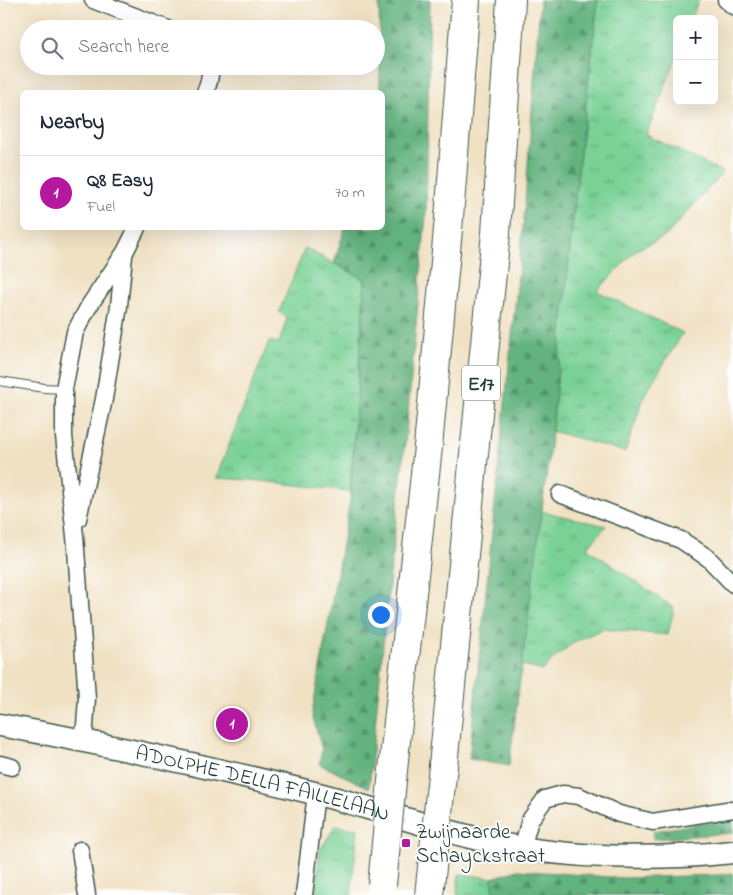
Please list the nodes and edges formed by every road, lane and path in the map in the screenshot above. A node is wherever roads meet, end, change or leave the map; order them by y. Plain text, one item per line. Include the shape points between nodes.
1 (94, 0) edge
2 (466, 0) edge
3 (511, 0) edge
4 (726, 0) edge
5 (733, 6) edge
6 (145, 20) edge
7 (210, 75) edge
8 (206, 90) edge
9 (136, 230) edge
10 (124, 252) junction
11 (0, 381) edge
12 (64, 389) junction
13 (560, 494) dead end
14 (75, 536) junction
15 (733, 584) edge
16 (0, 724) edge
17 (84, 740) junction
18 (316, 793) junction
19 (733, 809) edge
20 (522, 848) junction
21 (80, 850) dead end
22 (733, 852) edge
23 (381, 890) edge
24 (87, 895) edge
25 (304, 895) edge
26 (430, 895) edge

1 - 6 street
2 - 23 highway, E17, bridge via 428,447
3 - 26 highway, E17, bridge via 496,233
4 - 5 street
7 - 8 street
9 - 10 street
10 - 12 street via 75,332
10 - 14 street via 104,399
11 - 12 lane
12 - 14 street via 64,436
13 - 15 street via 681,540 708,558
14 - 17 street via 87,698
16 - 17 main road, ADOLPHE DELLA FAILLELAAN
17 - 18 main road, ADOLPHE DELLA FAILLELAAN
18 - 20 main road, ADOLPHE DELLA FAILLELAAN
18 - 25 street
19 - 20 street via 653,822 619,814 579,796 564,794 544,799 530,820
20 - 22 main road, ADOLPHE DELLA FAILLELAAN via 559,853 675,857
21 - 24 street

